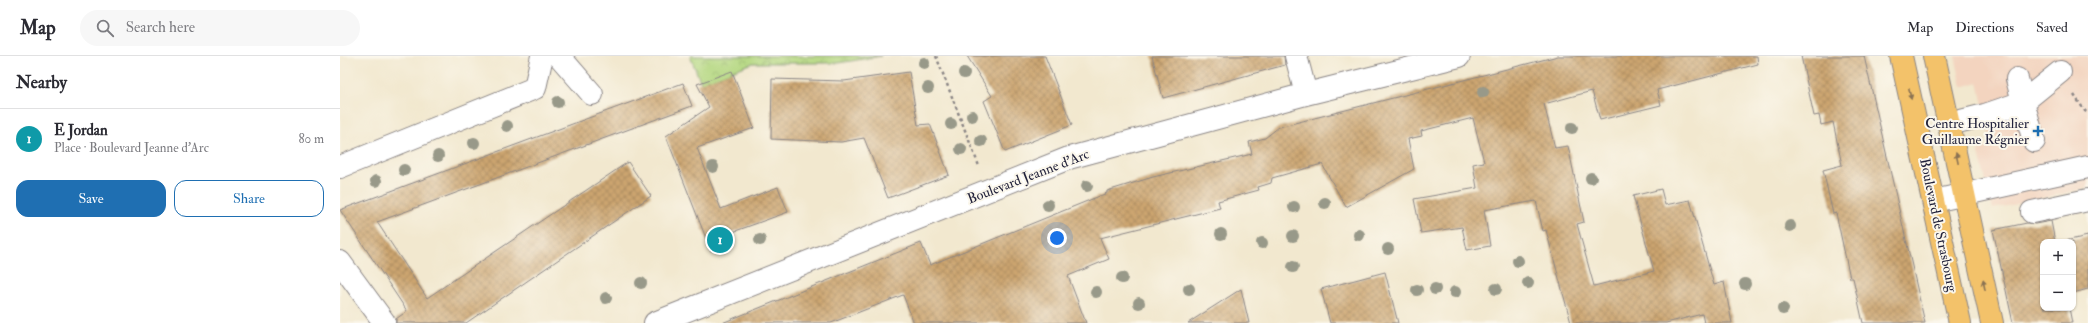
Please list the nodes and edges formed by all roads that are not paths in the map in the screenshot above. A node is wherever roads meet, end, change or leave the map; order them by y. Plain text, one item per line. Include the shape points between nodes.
1 (542, 56) edge
2 (558, 56) edge
3 (1296, 56) edge
4 (1459, 56) edge
5 (1901, 56) edge
6 (1934, 56) edge
7 (2060, 72) dead end
8 (2017, 79) dead end
9 (592, 94) dead end
10 (1306, 94) junction
11 (2023, 102) junction
12 (1950, 124) junction
13 (2034, 141) dead end
14 (340, 167) edge
15 (2088, 167) edge
16 (1965, 194) junction
17 (2088, 200) edge
18 (1934, 201) junction
19 (2032, 212) dead end
20 (340, 262) edge
21 (384, 322) edge
22 (655, 323) edge
23 (1960, 323) edge
24 (1992, 323) edge

1 - 14 street via 535,88
2 - 9 street
3 - 10 street
4 - 10 street, Boulevard Jeanne d'Arc
5 -> 18 main road, Boulevard de Strasbourg
6 - 12 main road
7 - 11 street
8 - 11 street
10 - 22 street, Boulevard Jeanne d'Arc via 1069,158
11 - 12 street
11 - 13 street
16 -> 12 main road
15 - 16 street
16 - 18 street
24 -> 16 main road
17 - 19 street
18 - 23 main road, Boulevard de Strasbourg
20 - 21 street

